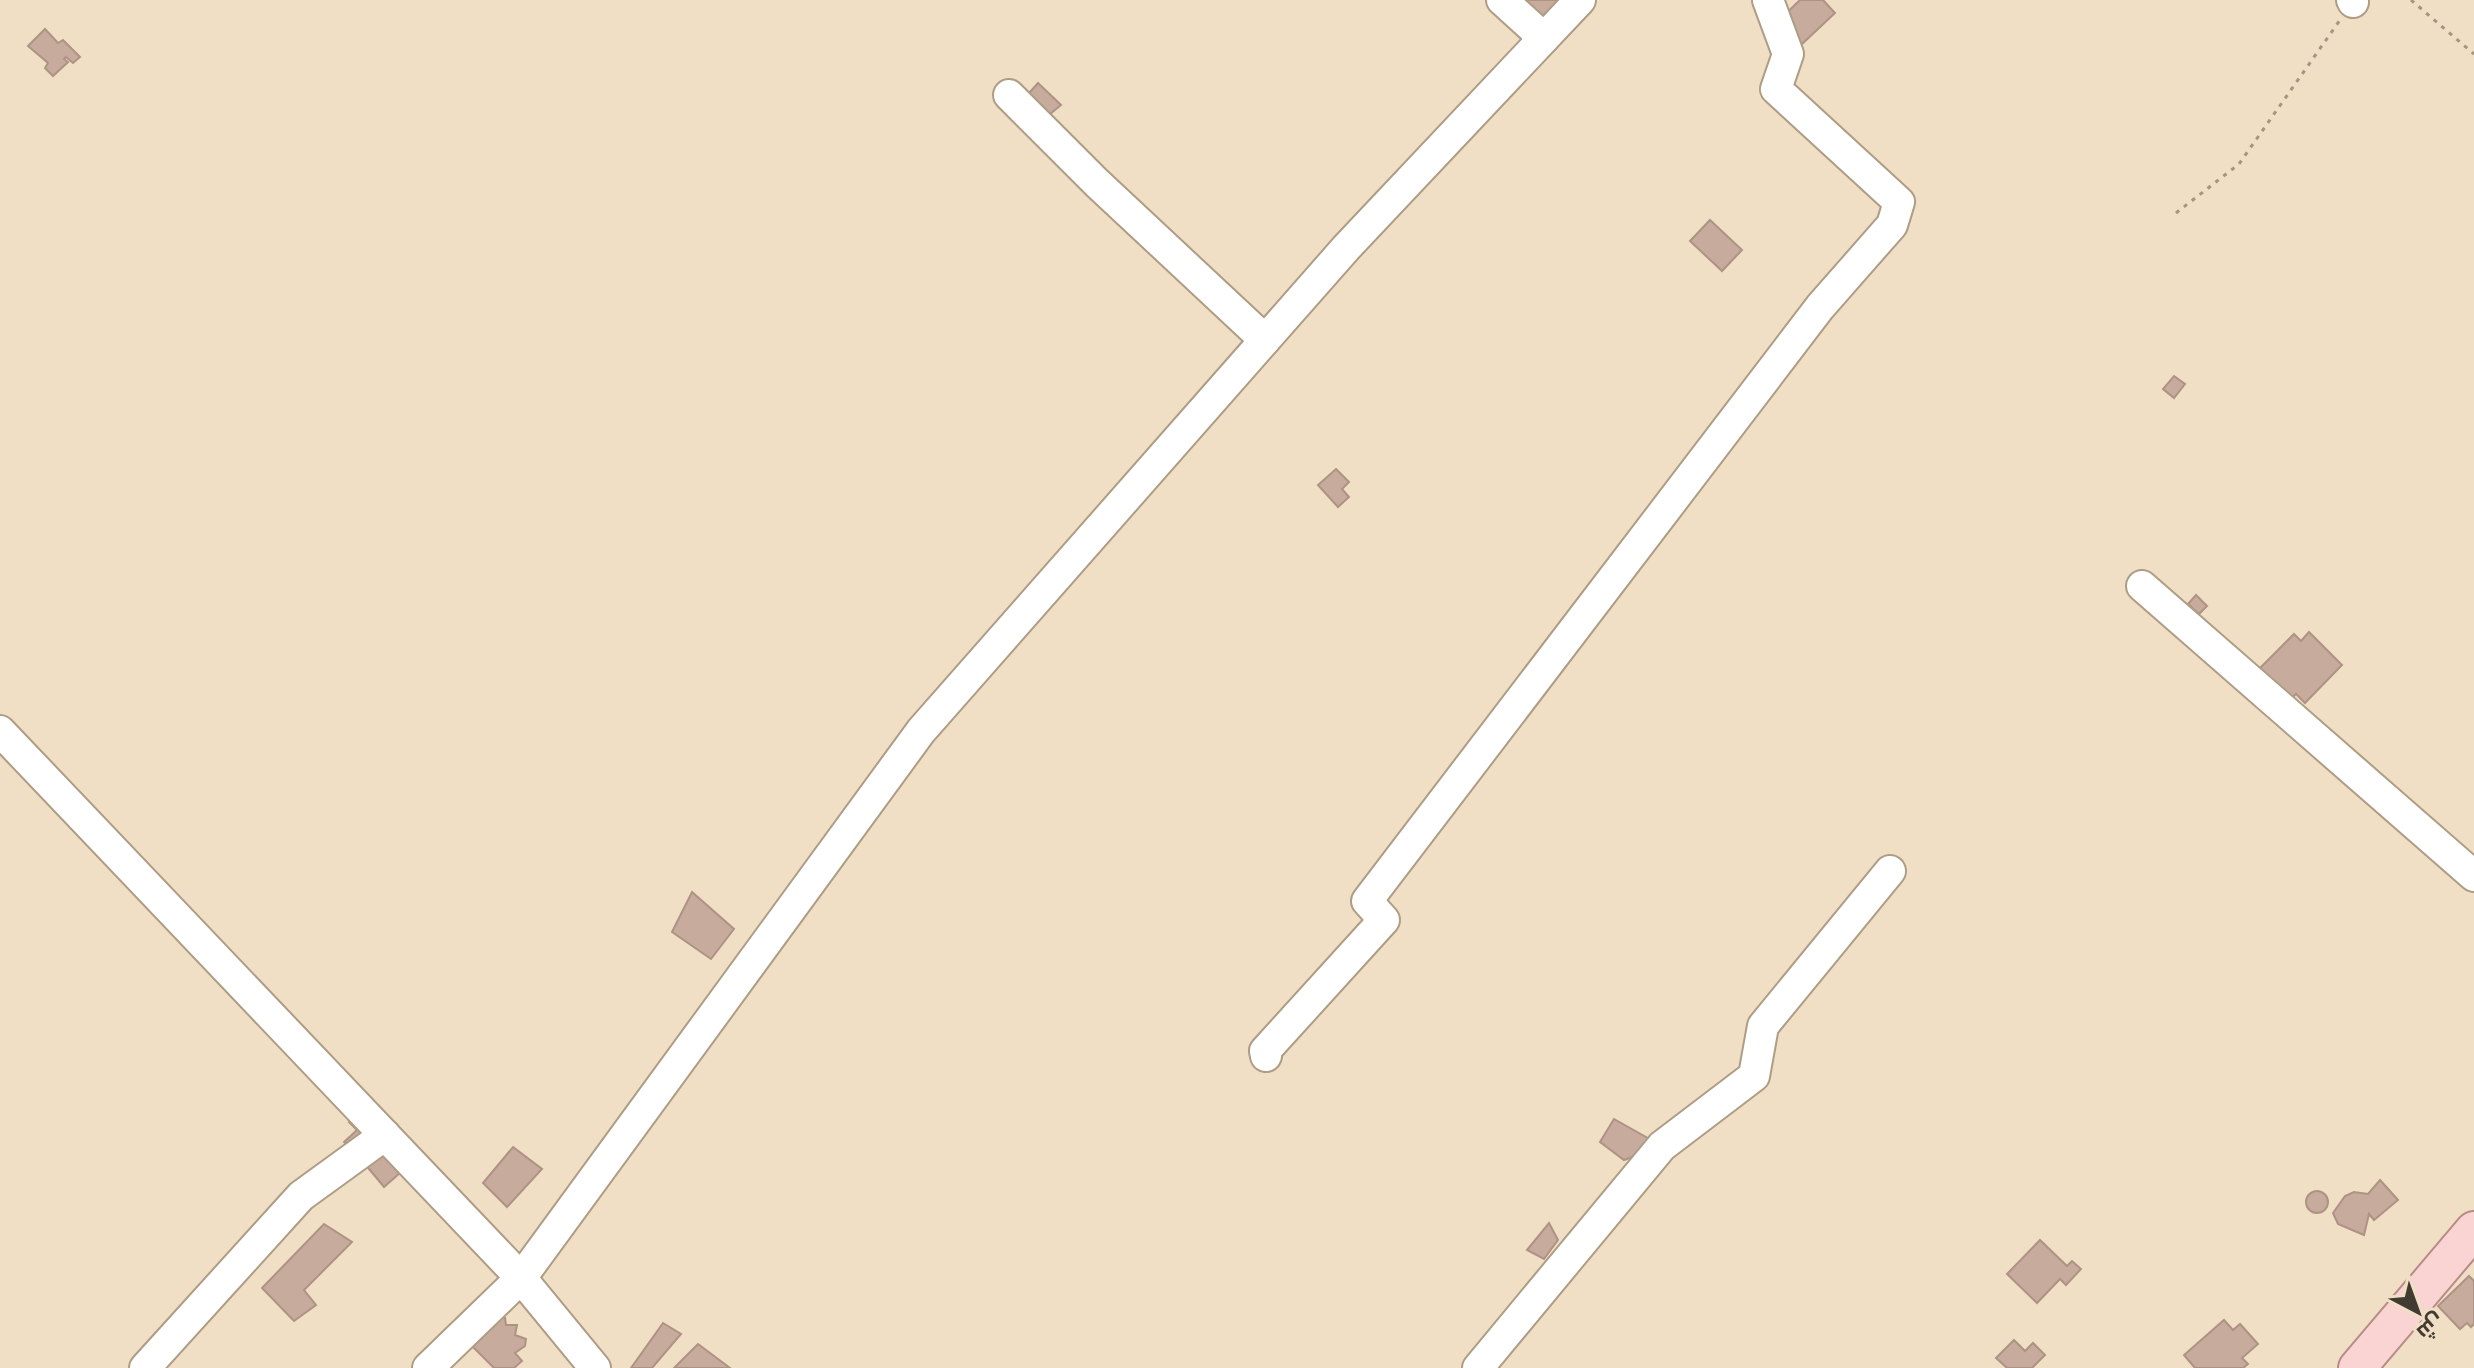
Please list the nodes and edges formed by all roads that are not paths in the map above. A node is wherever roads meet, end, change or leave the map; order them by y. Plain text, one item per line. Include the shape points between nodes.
1 (1502, 0) edge
2 (1580, 0) edge
3 (1768, 0) edge
4 (1544, 38) junction
5 (1009, 95) dead end
6 (1265, 340) junction
7 (2142, 586) dead end
8 (0, 731) edge
9 (1890, 871) dead end
10 (2474, 876) edge
11 (1266, 1056) dead end
12 (385, 1135) junction
13 (2474, 1230) edge
14 (521, 1278) junction
15 (145, 1368) edge
16 (428, 1368) edge
17 (595, 1368) edge
18 (1478, 1368) edge
19 (2357, 1368) edge

1 - 4 street
2 - 4 street
3 - 11 street via 1788,54 1776,89 1899,202 1892,225 1820,307 1367,901 1384,920 1265,1051
4 - 6 street
5 - 6 street
6 - 14 street via 921,731
7 - 10 street
8 - 12 street
9 - 18 street via 1763,1026 1754,1076 1662,1146
12 - 14 street
12 - 15 street via 301,1196
13 - 19 main road
14 - 16 street
14 - 17 street

